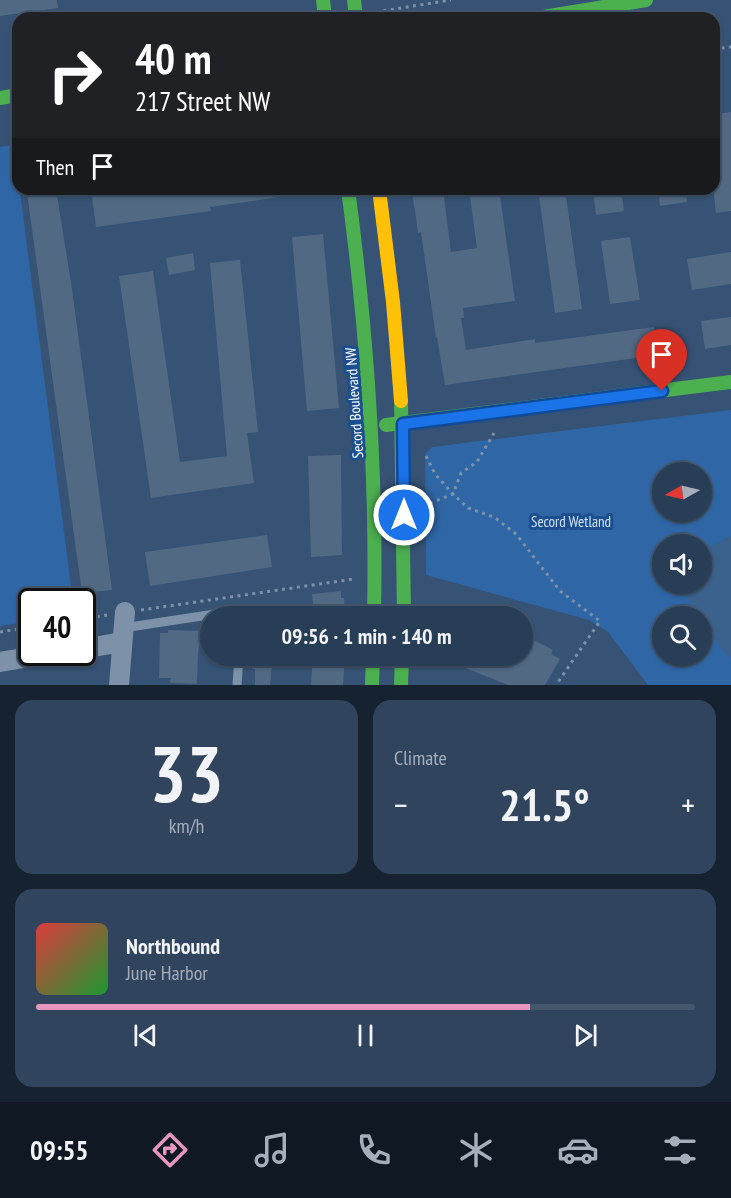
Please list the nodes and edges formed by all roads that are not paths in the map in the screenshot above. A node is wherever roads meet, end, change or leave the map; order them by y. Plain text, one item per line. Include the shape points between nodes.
1 (646, 0) edge
2 (573, 12) edge
3 (349, 195) edge
4 (380, 195) edge
5 (731, 382) edge
6 (403, 424) junction
7 (373, 427) junction
8 (374, 606) edge
9 (404, 606) edge
10 (200, 616) edge
11 (123, 627) junction
12 (96, 641) edge
13 (18, 659) edge
14 (0, 662) edge
15 (238, 666) edge
16 (373, 666) edge
17 (402, 666) edge
18 (119, 685) edge
19 (237, 685) edge
20 (372, 685) edge
21 (401, 685) edge

1 - 2 street
3 - 7 street, Secord Boulevard NW
4 - 6 street
5 - 6 street
6 - 7 street
6 - 9 street
7 - 8 street, Secord Boulevard NW
10 - 11 lane
11 - 12 street
11 - 18 street
13 - 14 street
15 - 19 lane
16 - 20 street
17 - 21 street

